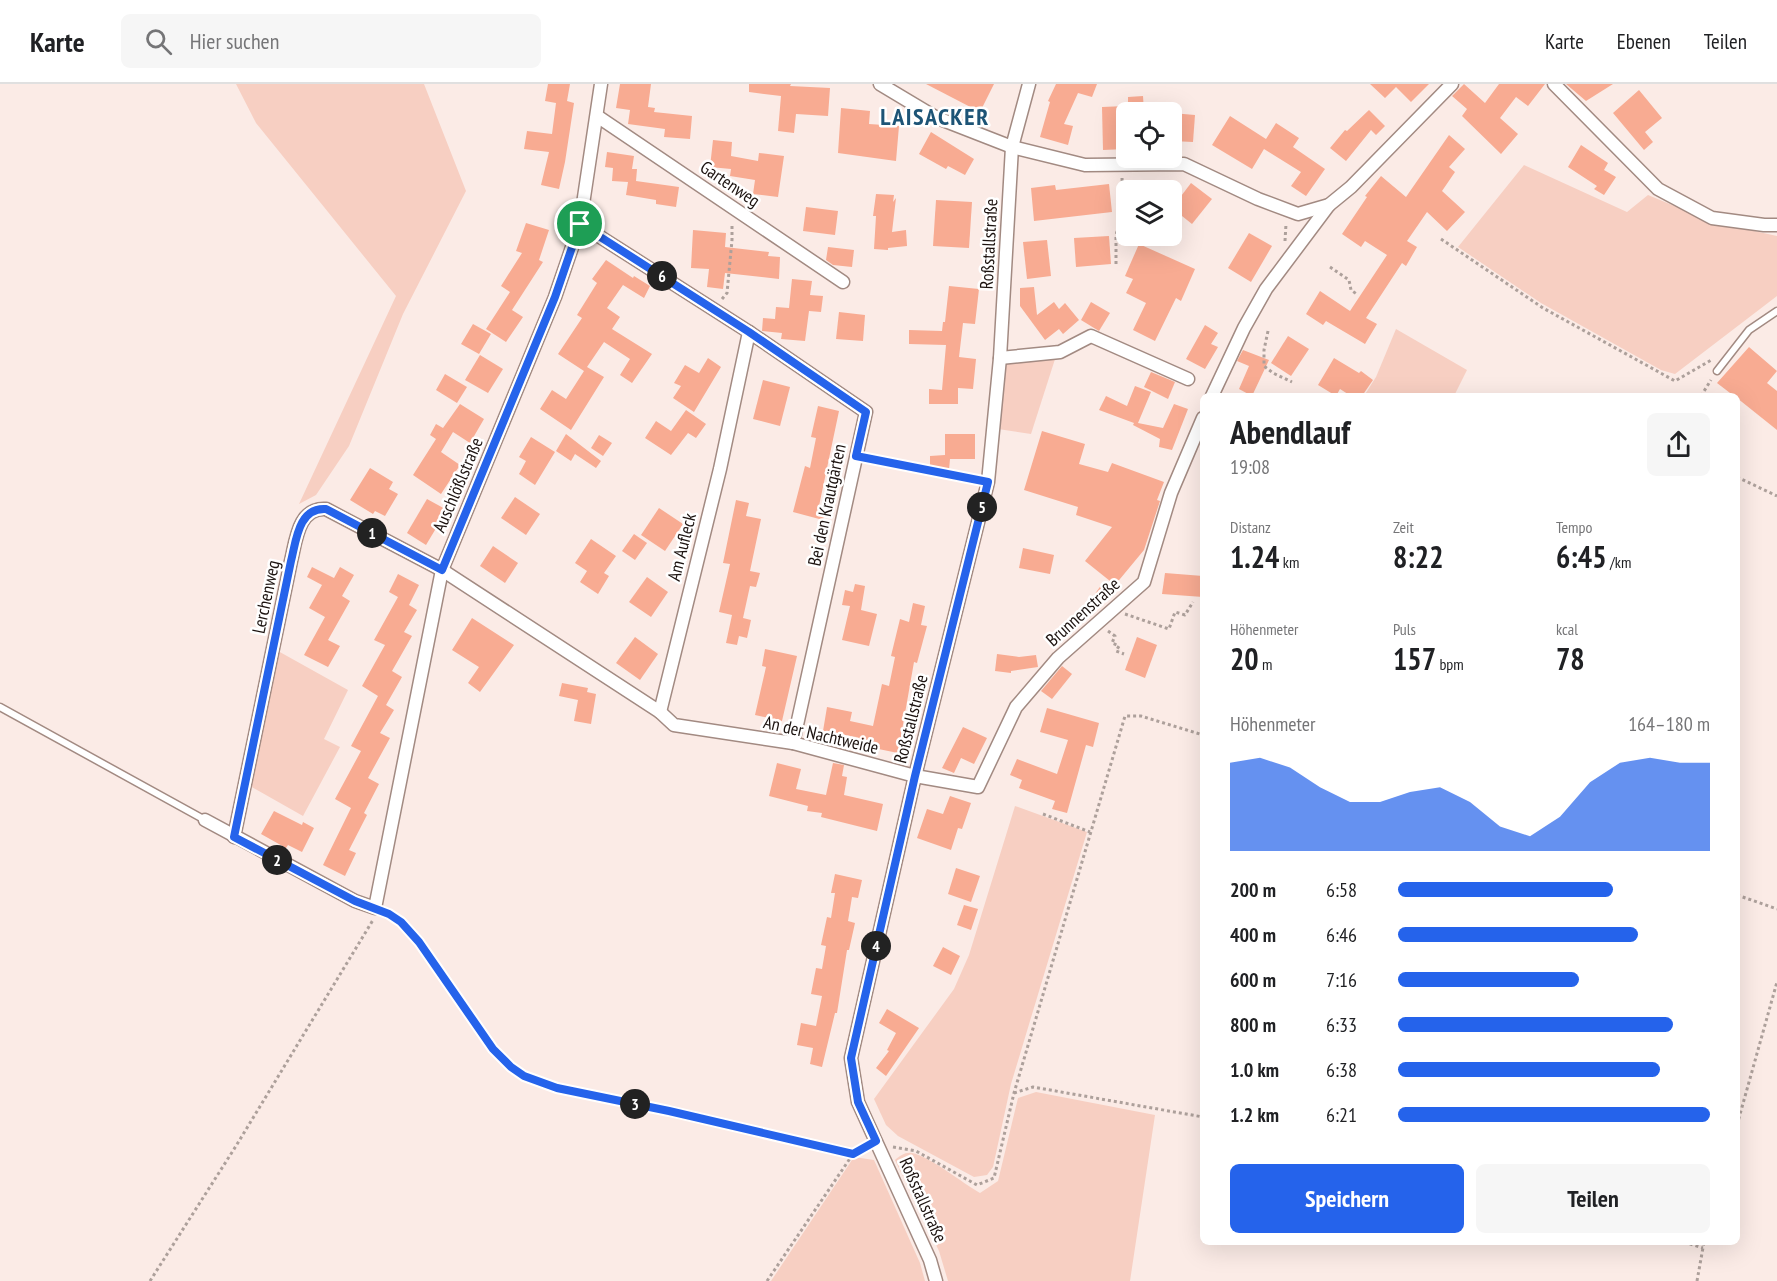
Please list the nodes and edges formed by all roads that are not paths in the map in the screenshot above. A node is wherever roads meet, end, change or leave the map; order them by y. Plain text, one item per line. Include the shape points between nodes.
1 (601, 84) edge
2 (880, 84) edge
3 (1029, 84) edge
4 (1452, 84) edge
5 (1554, 84) edge
6 (597, 116) junction
7 (1012, 147) junction
8 (1329, 205) junction
9 (580, 224) junction
10 (1777, 225) edge
11 (843, 282) dead end
12 (1777, 311) edge
13 (749, 332) junction
14 (1000, 358) junction
15 (1717, 370) road end
16 (1188, 380) dead end
17 (1213, 393) edge
18 (1200, 425) edge
19 (442, 570) junction
20 (0, 707) edge
21 (660, 712) junction
22 (793, 743) junction
23 (915, 776) junction
24 (978, 788) joint
25 (205, 820) joint
26 (234, 837) junction
27 (936, 1281) edge

1 - 6 street, Auschlößlstraße
2 - 7 street via 935,117
3 - 7 street, Roßstallstraße
4 - 8 street
5 - 10 street via 1658,189 1712,218
6 - 9 street, Auschlößlstraße
6 - 11 street, Gartenweg
7 - 8 street via 1085,165 1184,164 1258,200 1298,214
7 - 14 street, Roßstallstraße
8 - 17 street via 1266,289
9 - 13 street
9 - 19 street, Auschlößlstraße via 555,297
12 - 15 lane via 1749,330
13 - 21 street, Am Aufleck via 720,469
13 - 22 street, Bei den Krautgärten via 866,412
14 - 16 street via 1060,352 1091,336
14 - 23 street, Roßstallstraße via 988,482
18 - 24 street, Brunnenstraße via 1172,493 1144,582 1058,658 1016,707
19 - 21 street
19 - 26 street, Lerchenweg via 326,509 306,516 291,561
19 - 26 street, Auschlößlstraße via 375,908
20 - 25 lane
21 - 22 street, An der Nachtweide via 674,725
22 - 23 street, An der Nachtweide
23 - 24 street, An der Nachtweide
23 - 27 street, Roßstallstraße via 851,1058 858,1102
25 - 26 street

